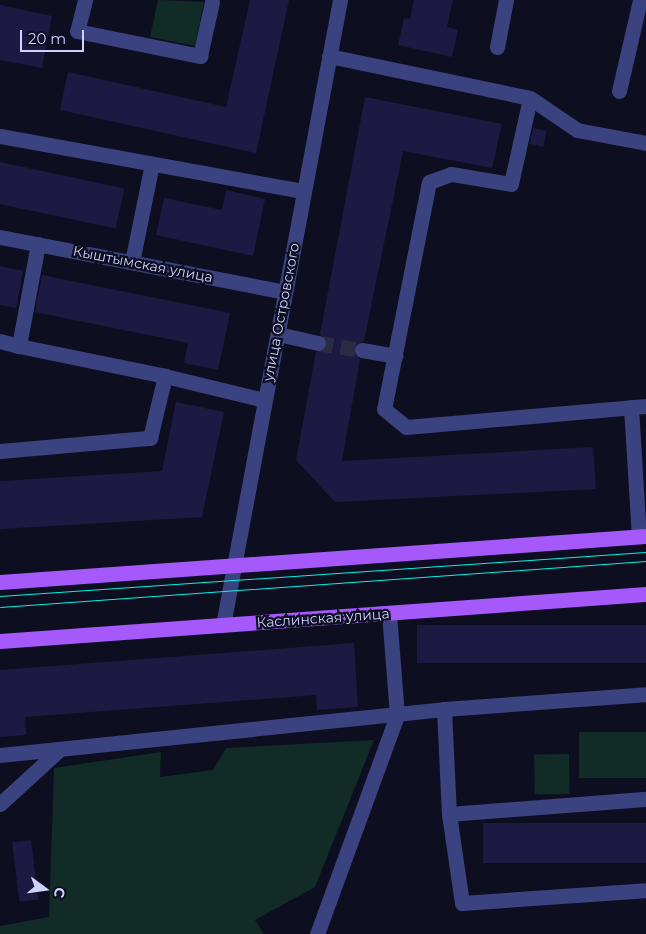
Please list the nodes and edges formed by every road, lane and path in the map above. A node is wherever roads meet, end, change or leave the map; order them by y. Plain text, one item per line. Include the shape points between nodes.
1 (83, 0) edge
2 (340, 0) edge
3 (506, 0) edge
4 (640, 0) edge
5 (212, 2) dead end
6 (497, 47) dead end
7 (329, 56) junction
8 (619, 91) dead end
9 (530, 98) junction
10 (0, 136) edge
11 (646, 143) edge
12 (152, 164) junction
13 (304, 191) junction
14 (0, 237) edge
15 (38, 244) junction
16 (132, 262) junction
17 (285, 292) junction
18 (278, 334) junction
19 (0, 341) edge
20 (318, 343) tunnel mouth
21 (19, 346) junction
22 (362, 350) tunnel mouth
23 (395, 356) junction
24 (166, 376) junction
25 (264, 400) junction
26 (646, 406) edge
27 (631, 407) junction
28 (0, 451) edge
29 (642, 536) edge
30 (233, 565) junction
31 (0, 582) edge
32 (646, 594) edge
33 (389, 613) junction
34 (223, 625) junction
35 (0, 641) edge
36 (646, 694) edge
37 (444, 709) junction
38 (397, 715) junction
39 (59, 750) junction
40 (0, 755) edge
41 (646, 799) edge
42 (0, 804) edge
43 (449, 814) junction
44 (646, 890) edge
45 (317, 934) edge

1 - 5 street via 77,31 200,56
2 - 7 street, улица Островского
3 - 6 street
4 - 8 street
7 - 9 street
7 - 13 street, улица Островского
9 - 11 street via 577,130
9 - 23 street via 511,184 451,174 430,182
10 - 12 street
12 - 13 street
12 - 16 street
13 - 17 street, улица Островского
14 - 15 street, Кыштымская улица
15 - 16 street, Кыштымская улица
15 - 21 street
16 - 17 street, Кыштымская улица
17 - 18 street, улица Островского
18 - 20 street
18 - 25 street, улица Островского
19 - 21 street
21 - 24 street
22 - 23 street
23 - 27 street via 384,409 406,428
24 - 25 street
24 - 28 street via 150,438
25 - 30 street, улица Островского
26 - 27 street
27 - 29 street
29 - 30 main road
30 - 31 main road
30 - 34 street, улица Островского
32 - 33 main road, Каслинская улица
33 - 34 main road, Каслинская улица
33 - 38 street
34 - 35 main road, Каслинская улица
36 - 37 street
37 - 38 street
37 - 43 street
38 - 39 street
38 - 45 street
39 - 40 street
39 - 42 street
41 - 43 street
43 - 44 street via 462,903

